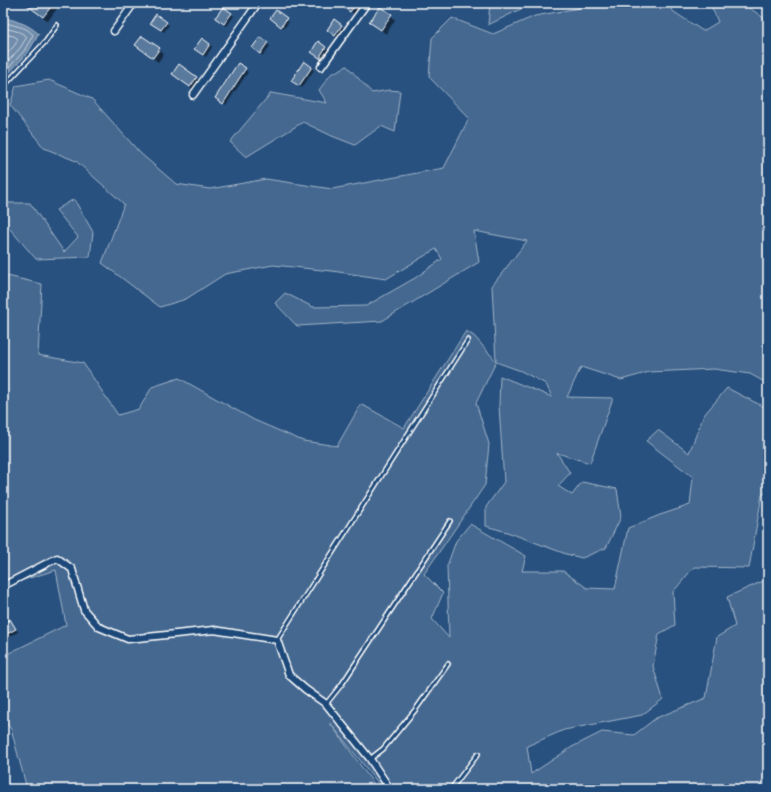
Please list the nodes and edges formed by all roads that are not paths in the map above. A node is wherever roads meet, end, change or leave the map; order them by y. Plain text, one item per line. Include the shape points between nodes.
1 (134, 3) edge
2 (258, 3) edge
3 (367, 3) edge
4 (57, 25) dead end
5 (114, 31) dead end
6 (321, 67) dead end
7 (3, 87) edge
8 (194, 95) dead end
9 (468, 340) dead end
10 (450, 521) dead end
11 (3, 586) edge
12 (277, 640) junction
13 (448, 664) dead end
14 (326, 704) junction
15 (478, 754) dead end
16 (370, 758) junction
17 (388, 788) edge
18 (451, 789) edge

1 - 5 street
2 - 8 street
3 - 6 street
4 - 7 lane via 46,41
9 - 12 lane
10 - 14 lane via 342,684
11 - 12 street via 57,558 72,569 84,610 99,627 128,639 214,630
12 - 14 street via 289,675
13 - 16 lane via 383,749
14 - 16 street
15 - 18 lane
16 - 17 street

